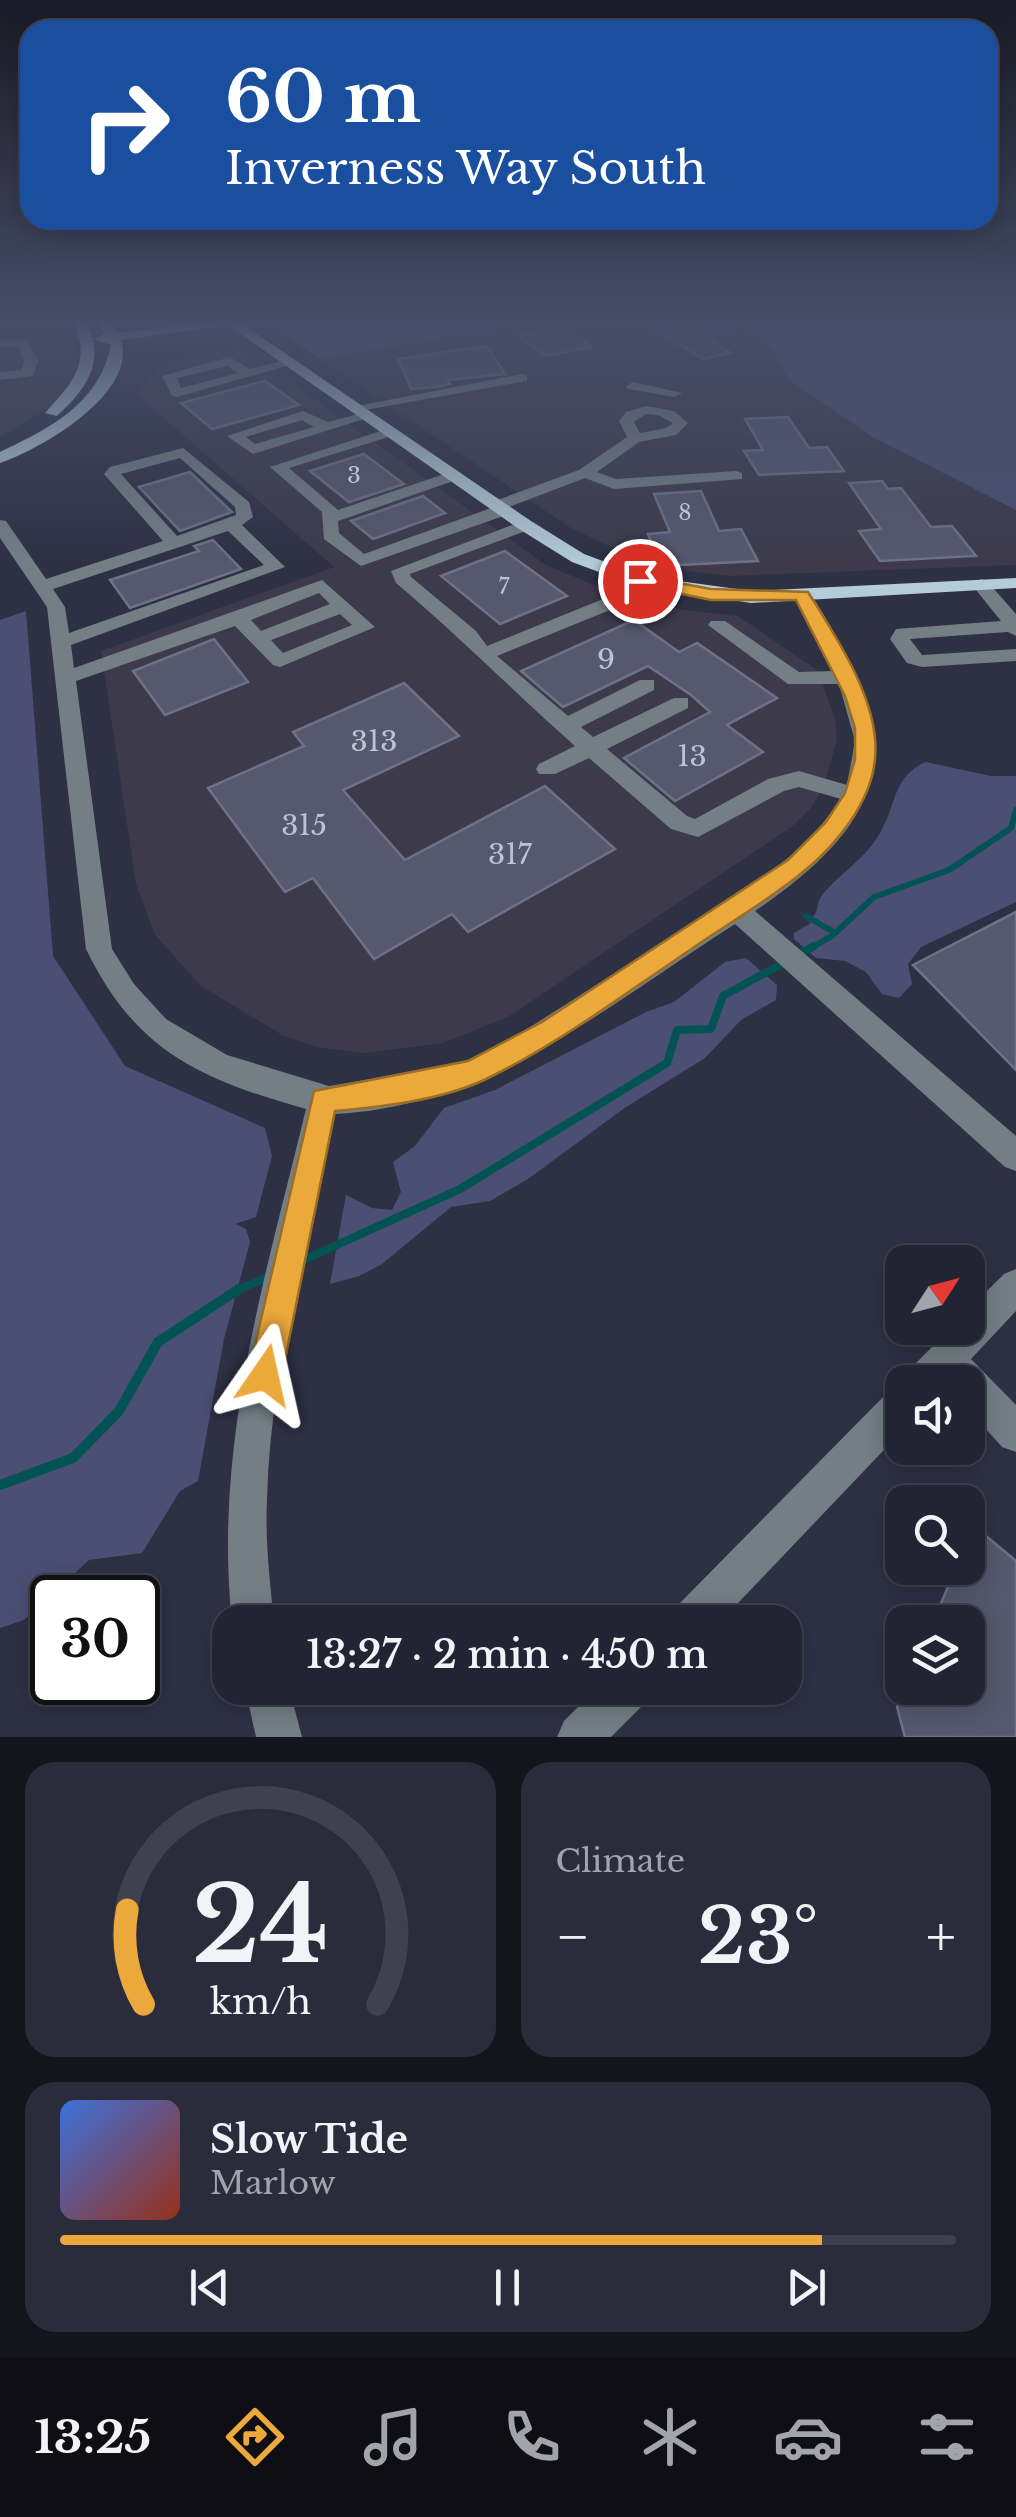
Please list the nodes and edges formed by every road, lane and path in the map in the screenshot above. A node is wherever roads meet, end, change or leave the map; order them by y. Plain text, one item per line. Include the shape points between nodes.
1 (64, 404) edge
2 (88, 404) edge
3 (348, 404) edge
4 (398, 404) edge
5 (360, 412) junction
6 (326, 428) junction
7 (390, 432) junction
8 (634, 438) dead end
9 (0, 442) edge
10 (0, 458) edge
11 (585, 473) junction
12 (453, 476) junction
13 (736, 476) dead end
14 (618, 484) junction
15 (585, 499) dead end
16 (500, 508) junction
17 (331, 518) junction
18 (231, 524) junction
19 (0, 525) edge
20 (525, 525) junction
21 (174, 543) junction
22 (9, 550) edge
23 (640, 581) junction
24 (1016, 583) edge
25 (981, 585) junction
26 (44, 586) junction
27 (802, 595) junction
28 (343, 606) junction
29 (238, 618) junction
30 (718, 626) dead end
31 (1015, 627) edge
32 (257, 639) junction
33 (62, 642) junction
34 (1016, 655) edge
35 (483, 656) junction
36 (845, 677) junction
37 (60, 678) junction
38 (647, 685) dead end
39 (681, 702) dead end
40 (565, 726) junction
41 (590, 748) junction
42 (547, 770) dead end
43 (856, 795) junction
44 (735, 909) junction
45 (324, 1100) junction
46 (1016, 1156) edge
47 (1016, 1286) edge
48 (940, 1365) edge
49 (985, 1410) edge
50 (885, 1422) edge
51 (1016, 1433) edge
52 (251, 1605) edge
53 (707, 1605) edge
54 (272, 1705) edge
55 (280, 1737) edge

1 - 9 main road
2 - 10 main road
3 - 5 main road
4 - 5 street
5 - 6 street
5 - 7 main road
6 - 6 street via 253,449 234,436 303,415
7 - 12 main road
7 - 17 street via 278,467
8 - 11 street
11 - 14 street
11 - 16 street
12 - 16 main road
12 - 17 street
13 - 14 street
14 - 15 street
16 - 17 street via 361,560 330,535
16 - 20 main road
18 - 21 street
18 - 21 street via 246,517 243,506 183,453 112,474
18 - 33 street via 276,567
19 - 22 street
20 - 23 main road via 578,558
20 - 35 street via 400,572
21 - 26 street
22 - 26 street
23 - 27 main road via 711,594
23 - 35 street via 620,599
24 - 25 main road
25 - 27 main road
25 - 31 street
26 - 33 street
27 - 36 street
28 - 29 street via 322,586
28 - 32 street
28 - 32 street via 365,627 280,661
29 - 32 street
29 - 37 street
30 - 36 street via 794,679
31 - 34 street via 903,633 900,639 922,661
33 - 37 street
35 - 40 street
36 - 43 street via 864,728
37 - 45 street via 99,949 121,990 154,1028 196,1058
38 - 40 street
39 - 41 street
40 - 41 street
41 - 42 street
41 - 43 street via 679,824 698,828 776,784 798,779
43 - 44 street via 807,856
44 - 45 street via 552,1030 472,1072
44 - 46 street
45 - 52 street via 278,1303 248,1479
47 - 48 street
49 - 51 street
50 - 53 street
54 - 55 street

